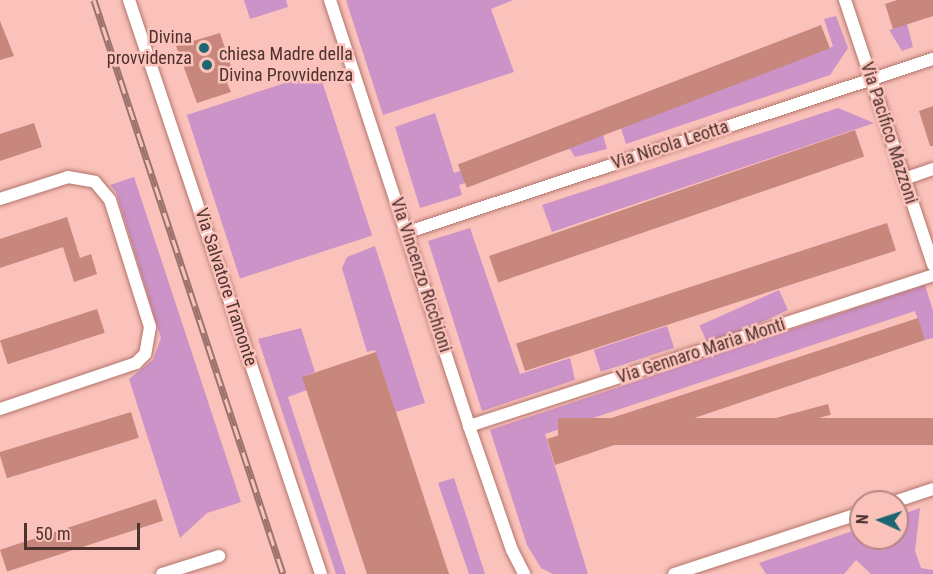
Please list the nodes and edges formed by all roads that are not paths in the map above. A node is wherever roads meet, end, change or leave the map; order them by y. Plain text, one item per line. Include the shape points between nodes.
1 (129, 0) edge
2 (330, 0) edge
3 (845, 0) edge
4 (933, 59) edge
5 (871, 79) junction
6 (933, 169) edge
7 (904, 179) junction
8 (0, 199) edge
9 (408, 232) junction
10 (933, 265) edge
11 (933, 275) edge
12 (0, 409) edge
13 (469, 426) junction
14 (933, 489) edge
15 (909, 497) edge
16 (849, 517) edge
17 (219, 556) dead end
18 (162, 574) edge
19 (321, 574) edge
20 (524, 574) edge
21 (674, 574) edge

1 - 19 street, Via Salvatore Tramonte
2 - 9 street, Via Vincenzo Ricchioni
3 - 5 street, Via Pacifico Mazzoni
4 - 5 street, Via Nicola Leotta
5 - 7 street, Via Pacifico Mazzoni
5 - 9 street, Via Nicola Leotta
6 - 7 street
7 - 10 street, Via Pacifico Mazzoni
8 - 12 street via 68,177 95,182 110,200 150,327 145,354 126,368
9 - 13 street, Via Vincenzo Ricchioni
11 - 13 street, Via Gennaro Maria Monti
13 - 20 street, Via Vincenzo Ricchioni
14 - 15 street
16 - 21 street
17 - 18 street

